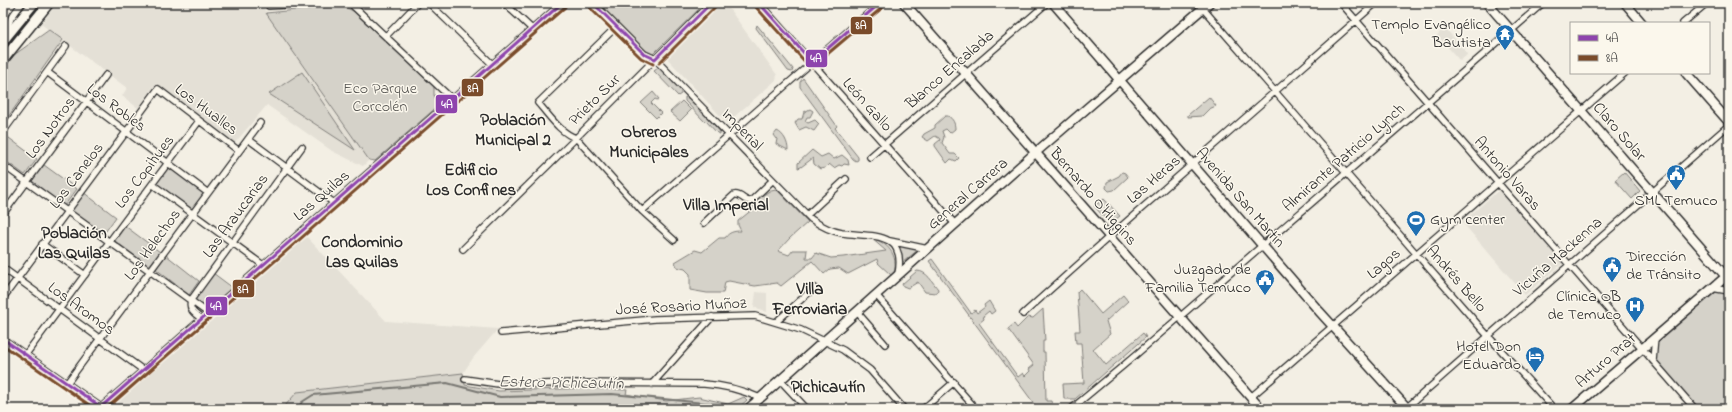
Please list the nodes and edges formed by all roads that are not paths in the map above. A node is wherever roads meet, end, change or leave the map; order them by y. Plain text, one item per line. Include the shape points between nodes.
1 (22, 3) edge
2 (34, 3) edge
3 (49, 3) edge
4 (317, 3) edge
5 (350, 3) edge
6 (418, 3) edge
7 (429, 3) edge
8 (504, 3) edge
9 (562, 3) edge
10 (593, 3) edge
11 (711, 3) edge
12 (759, 3) edge
13 (880, 3) edge
14 (904, 3) edge
15 (1047, 3) edge
16 (1053, 3) edge
17 (1341, 3) edge
18 (1376, 3) edge
19 (1487, 3) edge
20 (1543, 3) edge
21 (1625, 3) edge
22 (1707, 3) edge
23 (293, 4) edge
24 (1203, 5) edge
25 (269, 6) dead end
26 (1356, 20) junction
27 (1641, 22) edge
28 (1684, 22) edge
29 (33, 23) junction
30 (616, 27) junction
31 (532, 29) junction
32 (1511, 31) junction
33 (386, 36) junction
34 (3, 40) edge
35 (66, 46) dead end
36 (655, 59) junction
37 (3, 60) edge
38 (812, 62) junction
39 (492, 64) junction
40 (47, 72) junction
41 (966, 73) junction
42 (1624, 74) edge
43 (1687, 74) edge
44 (106, 75) dead end
45 (1120, 80) junction
46 (158, 89) joint
47 (1275, 91) junction
48 (452, 99) junction
49 (86, 101) junction
50 (1428, 103) junction
51 (1581, 111) junction
52 (199, 121) junction
53 (1729, 122) edge
54 (260, 123) dead end
55 (1729, 126) edge
56 (3, 132) edge
57 (127, 132) junction
58 (728, 134) junction
59 (576, 138) junction
60 (248, 140) junction
61 (885, 144) junction
62 (302, 148) dead end
63 (239, 151) junction
64 (1035, 154) junction
65 (870, 157) dead end
66 (168, 163) junction
67 (3, 164) edge
68 (1192, 164) junction
69 (287, 168) junction
70 (1346, 173) junction
71 (846, 179) dead end
72 (773, 180) junction
73 (27, 182) junction
74 (1498, 183) junction
75 (152, 184) junction
76 (208, 192) junction
77 (1653, 192) junction
78 (334, 203) junction
79 (642, 210) junction
80 (67, 211) junction
81 (193, 213) junction
82 (3, 214) edge
83 (807, 215) junction
84 (704, 223) dead end
85 (955, 224) junction
86 (1109, 237) junction
87 (674, 240) dead end
88 (890, 241) junction
89 (110, 242) junction
90 (233, 242) junction
91 (42, 244) junction
92 (1263, 246) junction
93 (463, 249) dead end
94 (928, 249) junction
95 (1416, 254) junction
96 (263, 265) junction
97 (1569, 265) junction
98 (3, 268) edge
99 (150, 271) junction
100 (898, 274) junction
101 (85, 275) junction
102 (1728, 276) edge
103 (17, 279) junction
104 (814, 288) dead end
105 (1712, 288) junction
106 (1729, 291) edge
107 (876, 294) junction
108 (3, 298) edge
109 (190, 300) junction
110 (59, 310) junction
111 (857, 312) junction
112 (208, 313) junction
113 (1023, 314) dead end
114 (712, 316) junction
115 (1181, 316) junction
116 (202, 319) junction
117 (776, 322) junction
118 (1333, 326) junction
119 (501, 333) dead end
120 (1488, 336) junction
121 (1655, 337) junction
122 (3, 339) edge
123 (100, 339) junction
124 (824, 341) junction
125 (885, 344) dead end
126 (1642, 348) junction
127 (26, 354) junction
128 (1654, 361) junction
129 (143, 370) junction
130 (465, 379) dead end
131 (780, 380) junction
132 (954, 382) junction
133 (67, 383) junction
134 (652, 384) junction
135 (1251, 397) junction
136 (760, 398) junction
137 (100, 408) edge
138 (1406, 408) edge
139 (748, 409) edge
140 (807, 409) edge
141 (904, 409) edge
142 (923, 409) edge
143 (976, 409) edge
144 (1071, 409) edge
145 (1261, 409) edge
146 (1554, 409) edge
147 (1572, 409) edge
148 (1695, 409) edge

1 - 34 street via 11,18
2 - 29 main road via 31,11
2 - 34 main road
3 - 29 main road
4 - 23 street
5 - 33 street
6 - 33 street
7 - 39 street
8 - 31 street
9 - 31 street, Las Quilas
10 - 30 street, Imperial
11 - 36 street, Prieto Sur
12 - 38 street, León Gallo
13 - 38 street
14 - 41 street, Bernardo O'Higgins
15 - 41 street, Blanco Encalada
16 - 45 street, Avenida San Martín
17 - 26 street, Antonio Varas
18 - 26 street, Las Heras
19 - 32 street, Claro Solar
20 - 32 street, Almirante Patricio Lynch
21 - 27 street
22 - 28 street
23 - 25 street
24 - 45 street, General Carrera
24 - 47 street, Andrés Bello
26 - 47 street, Las Heras
26 - 50 street, Antonio Varas
29 - 37 main road
30 - 36 street, Imperial via 644,54
30 - 59 street via 538,103 568,136
31 - 39 street, Las Quilas
32 - 50 street, Almirante Patricio Lynch
32 - 51 street, Claro Solar
33 - 48 street
35 - 40 street
36 - 58 street, Imperial
36 - 59 street, Prieto Sur
38 - 58 street
38 - 61 street, León Gallo
39 - 48 street, Las Quilas
40 - 49 street, Los Robles
40 - 56 street
41 - 61 street, Blanco Encalada
41 - 64 street, Bernardo O'Higgins
42 - 51 street, Lagos
43 - 53 street
44 - 49 street, Los Notros
45 - 64 street, General Carrera
45 - 68 street, Avenida San Martín
46 - 52 street, Los Hualles
46 - 57 street, Los Canelos
47 - 68 street, Las Heras
47 - 70 street, Andrés Bello
48 - 78 street, Las Quilas
49 - 57 street, Los Robles
49 - 73 street, Los Notros
50 - 70 street, Almirante Patricio Lynch
50 - 74 street, Antonio Varas
51 - 74 street, Lagos
51 - 77 street, Claro Solar
52 - 63 street, Los Hualles
52 - 66 street, Los Copihues
54 - 60 street, Los Helechos
55 - 77 street, Vicuña Mackenna
57 - 66 street, Los Robles
57 - 80 street, Los Canelos
58 - 72 street, Imperial
58 - 79 street
59 - 79 street
59 - 93 street, Prieto Sur
60 - 63 street, Los Helechos
60 - 69 street
61 - 65 street, Blanco Encalada
61 - 85 street, León Gallo
62 - 69 street, Las Araucarias
63 - 76 street, Los Helechos
64 - 85 street, General Carrera
64 - 86 street, Bernardo O'Higgins
66 - 75 street, Los Copihues
66 - 76 street, Los Robles
67 - 73 street
68 - 86 street, Las Heras
68 - 92 street, Avenida San Martín
69 - 78 street
69 - 90 street, Las Araucarias
70 - 92 street, Almirante Patricio Lynch
70 - 95 street, Andrés Bello
71 - 83 street
72 - 83 street, Imperial
72 - 84 street via 750,201 739,195 734,196
73 - 80 street
73 - 82 street, Los Notros
74 - 95 street, Lagos
74 - 97 street, Antonio Varas
75 - 81 street
75 - 89 street, Los Copihues
76 - 81 street, Los Helechos
77 - 97 street, Vicuña Mackenna
77 - 102 street, Claro Solar
78 - 96 street, Las Quilas
79 - 87 street
80 - 89 street
80 - 91 street, Los Canelos
81 - 90 street
81 - 99 street, Los Helechos
83 - 88 street, Imperial via 818,224 834,231 875,235
85 - 94 street, General Carrera
86 - 113 street, Las Heras
86 - 115 street, Bernardo O'Higgins
88 - 94 street, Imperial
88 - 100 street via 899,257
89 - 99 street
89 - 101 street, Los Copihues
90 - 96 street
90 - 109 street, Las Araucarias
91 - 101 street
91 - 103 street, Los Canelos
92 - 115 street, Almirante Patricio Lynch
92 - 118 street, Avenida San Martín
94 - 100 street, General Carrera
95 - 118 street, Lagos
95 - 120 street, Andrés Bello
96 - 112 street, Las Quilas
97 - 120 street, Vicuña Mackenna
97 - 126 street, Antonio Varas
98 - 103 street, Los Aromos
99 - 109 street
99 - 123 street, Los Helechos
100 - 107 street, General Carrera
101 - 110 street, Los Copihues
102 - 105 street, Arturo Prat
103 - 108 street, Los Canelos
103 - 110 street, Los Aromos
104 - 117 street
105 - 106 street
105 - 121 street, Arturo Prat
107 - 111 street, General Carrera
107 - 132 street
109 - 112 street
109 - 116 street via 191,310
110 - 123 street, Los Aromos
110 - 127 street, Los Copihues
111 - 124 street, General Carrera
111 - 125 street
112 - 116 street, Las Quilas
114 - 117 street, José Rosario Muñoz via 755,316
114 - 119 street, José Rosario Muñoz
114 - 134 street
115 - 135 street, Bernardo O'Higgins
115 - 144 street, Almirante Patricio Lynch
116 - 129 street, Las Quilas
117 - 124 street, José Rosario Muñoz
118 - 135 street, Lagos
118 - 138 street, Avenida San Martín
120 - 138 street, Vicuña Mackenna
120 - 146 street, Andrés Bello
121 - 126 street, Arturo Prat
121 - 128 street
122 - 127 street
123 - 129 street, Los Aromos
123 - 133 street, Los Helechos
124 - 131 street, General Carrera
124 - 141 street, José Rosario Muñoz via 843,350 864,365
126 - 128 street, Antonio Varas
126 - 147 street, Arturo Prat
127 - 133 street
128 - 148 street, Antonio Varas
129 - 137 street, Las Quilas
130 - 134 street via 505,385
131 - 136 street, General Carrera
131 - 140 street
132 - 142 street
132 - 143 street
133 - 137 street
134 - 136 street via 716,385 747,392
135 - 145 street, Bernardo O'Higgins
136 - 139 street, General Carrera

